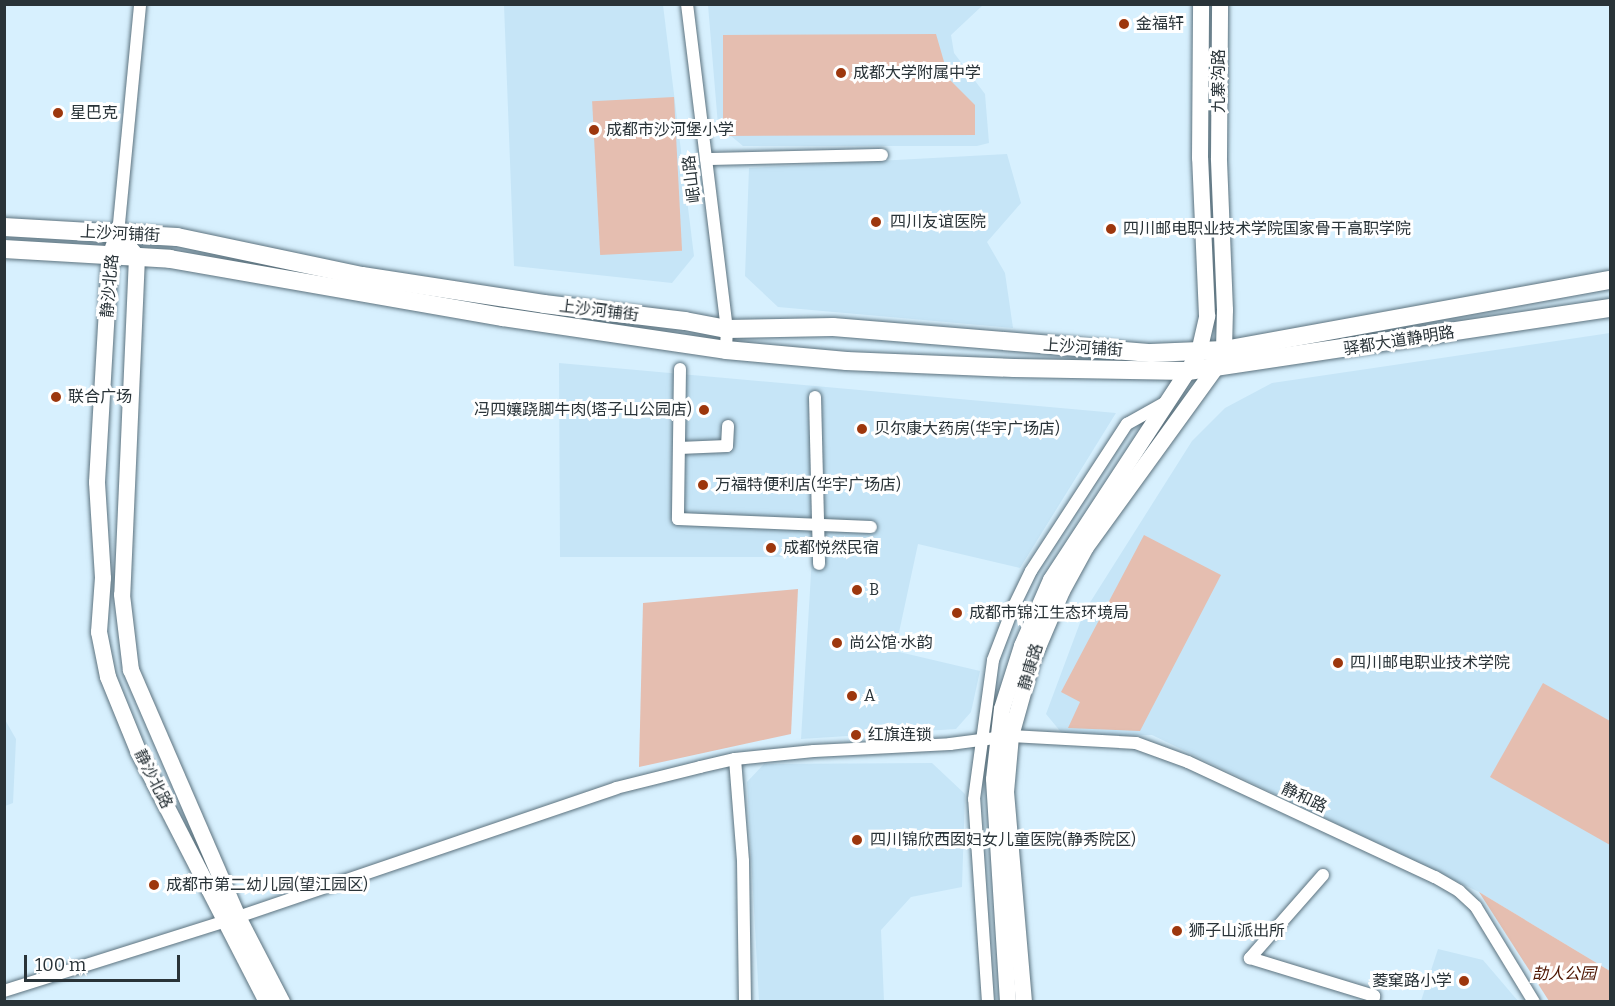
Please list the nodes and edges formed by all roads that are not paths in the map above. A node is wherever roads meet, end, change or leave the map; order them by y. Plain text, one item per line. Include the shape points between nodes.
1 (140, 4) edge
2 (687, 4) edge
3 (1201, 4) edge
4 (1220, 4) edge
5 (882, 155) dead end
6 (706, 159) junction
7 (4, 226) edge
8 (118, 234) junction
9 (4, 249) edge
10 (110, 256) junction
11 (137, 257) junction
12 (1611, 280) edge
13 (1611, 309) edge
14 (727, 329) junction
15 (726, 350) junction
16 (1224, 350) junction
17 (1199, 352) junction
18 (680, 369) dead end
19 (1215, 369) junction
20 (1188, 371) junction
21 (815, 397) dead end
22 (1169, 400) junction
23 (728, 426) dead end
24 (679, 448) junction
25 (818, 526) junction
26 (872, 527) dead end
27 (819, 564) dead end
28 (997, 738) junction
29 (735, 759) junction
30 (1323, 875) dead end
31 (231, 918) junction
32 (4, 991) edge
33 (267, 1002) edge
34 (282, 1002) edge
35 (745, 1002) edge
36 (988, 1002) edge
37 (1008, 1002) edge
38 (1024, 1002) edge
39 (1373, 1002) edge
40 (1534, 1002) edge

1 - 8 street
2 - 6 street, 岷山路
3 - 17 main road, 九寨沟路 via 1200,158 1207,316
4 - 16 main road, 九寨沟路
5 - 6 street
6 - 14 street, 岷山路
7 - 8 main road, 上沙河铺街
8 - 10 main road, 静沙北路
8 - 11 main road, 静沙北路
8 - 14 main road, 上沙河铺街 via 177,237 362,276
9 - 10 main road, 上沙河铺街
10 - 11 main road, 上沙河铺街
10 - 31 main road, 静沙北路 via 97,482 103,578 99,632 108,677 139,753
11 - 15 main road, 上沙河铺街 via 170,259 503,317
11 - 31 main road, 静沙北路 via 122,595 131,670
12 - 16 main road, 驿都大道静明路
13 - 19 main road, 驿都大道静明路
14 - 15 street, 岷山路
14 - 17 main road, 上沙河铺街 via 833,327 1151,353
15 - 20 main road, 上沙河铺街 via 846,361
16 - 17 main road, 驿都大道静明路
16 - 19 main road, 静康路
17 - 20 main road, 静康路
18 - 24 street
19 - 20 main road, 驿都大道静明路
19 - 28 main road, 静康路 via 1086,547 1062,591
20 - 22 main road, 静康路
21 - 25 street
22 - 28 main road, 静康路 via 1051,580 1022,646
22 - 28 street via 1127,424 1031,572 993,660
23 - 24 street via 727,446
24 - 25 street via 678,519
25 - 26 street
25 - 27 street
28 - 29 street, 静和路
28 - 36 street via 974,799
28 - 37 main road, 静康路 via 994,778
28 - 38 main road, 静康路 via 1006,792
28 - 40 street, 静和路 via 1118,740 1155,749 1435,876 1476,907
29 - 31 street, 静和路 via 616,788
29 - 35 street via 743,861
30 - 39 street via 1250,958 1374,996
31 - 32 street, 静和路
31 - 33 main road, 静沙北路
31 - 34 main road, 静沙北路

